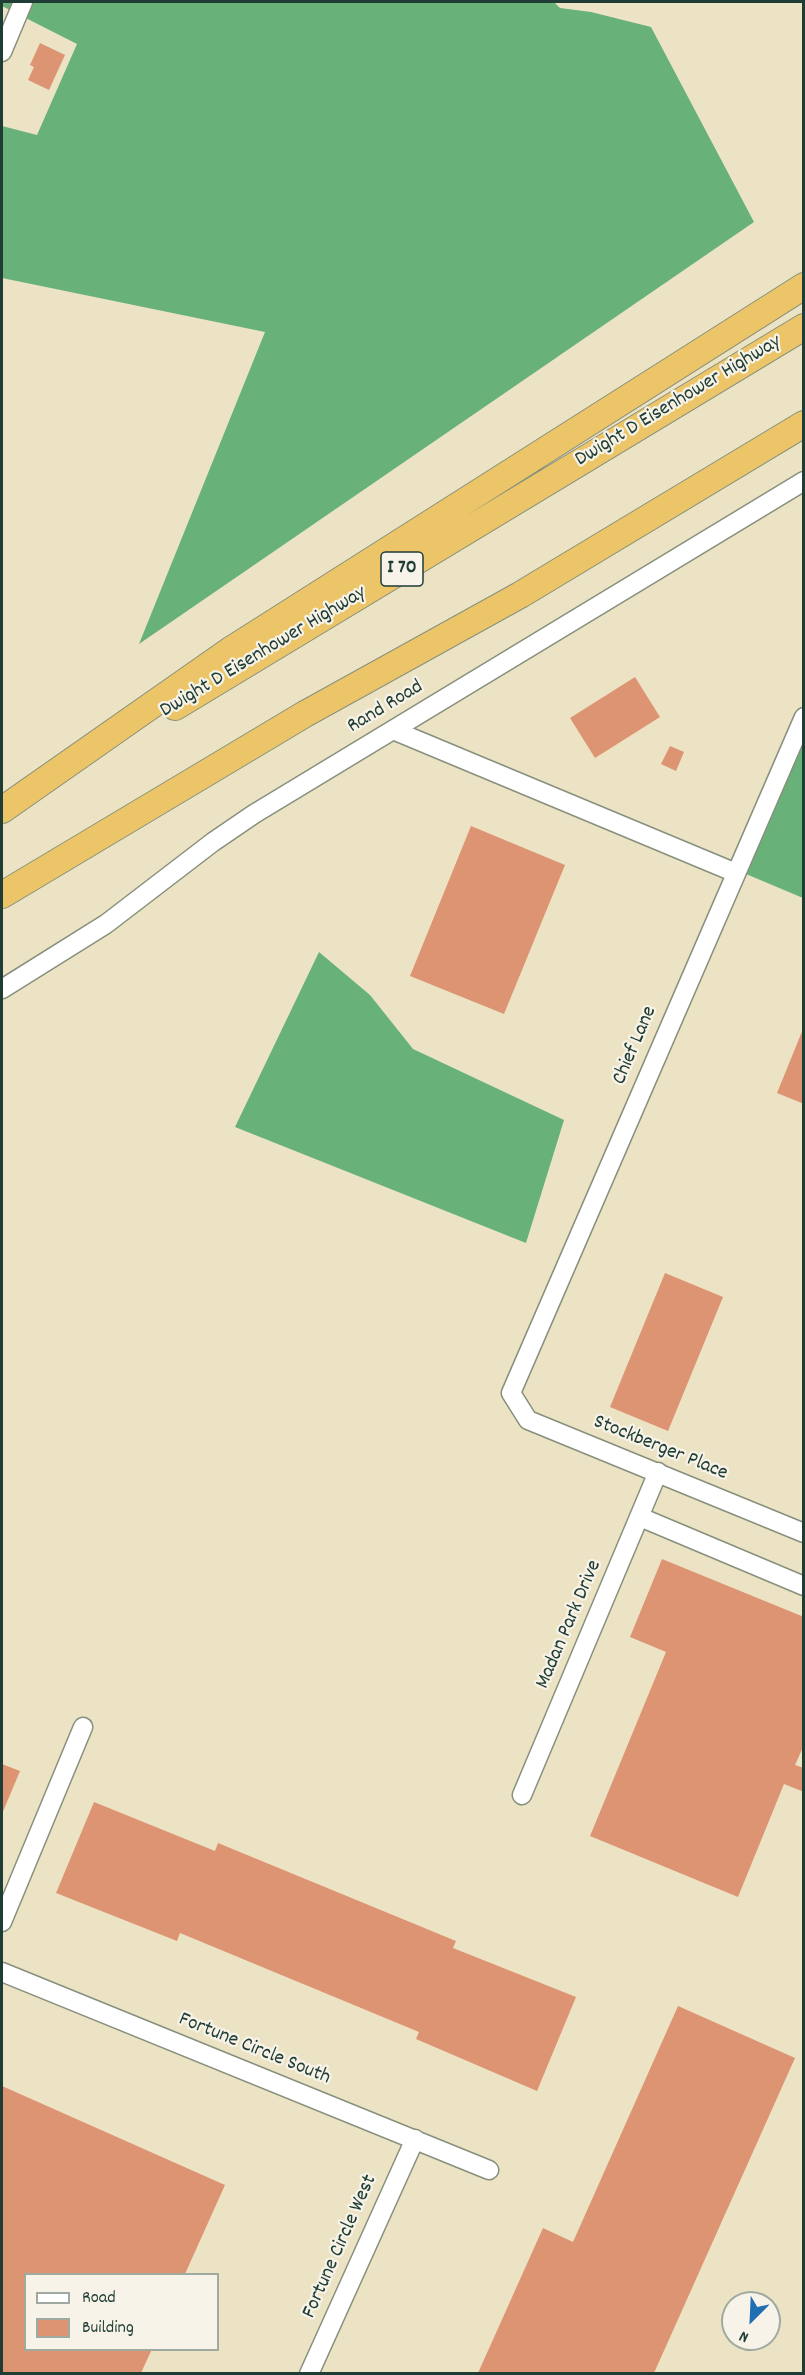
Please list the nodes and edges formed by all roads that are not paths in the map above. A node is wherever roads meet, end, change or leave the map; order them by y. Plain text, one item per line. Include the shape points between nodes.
1 (23, 2) edge
2 (2, 52) edge
3 (804, 286) edge
4 (804, 327) edge
5 (804, 424) edge
6 (804, 481) edge
7 (804, 717) edge
8 (393, 730) junction
9 (2, 812) edge
10 (736, 873) junction
11 (2, 896) edge
12 (2, 989) edge
13 (511, 1393) joint
14 (658, 1472) junction
15 (640, 1517) junction
16 (804, 1533) edge
17 (804, 1586) edge
18 (82, 1727) dead end
19 (522, 1795) dead end
20 (2, 1922) edge
21 (2, 1972) edge
22 (415, 2139) junction
23 (489, 2170) dead end
24 (309, 2373) edge

1 - 2 street
3 - 9 highway via 232,649
4 - 9 highway, Dwight D Eisenhower Highway / I 70
5 - 11 highway via 520,595 305,714
6 - 8 street, Rand Road
7 - 10 street, Chief Lane
8 - 10 street
8 - 12 street, Rand Road via 246,820 106,924
10 - 13 street, Chief Lane
13 - 14 street, Stockberger Place via 528,1420
14 - 15 street, Madan Park Drive
14 - 16 street, Stockberger Place
15 - 17 street
15 - 19 street, Madan Park Drive
18 - 20 street
21 - 22 street, Fortune Circle South
22 - 23 street, Fortune Circle South
22 - 24 street, Fortune Circle West

